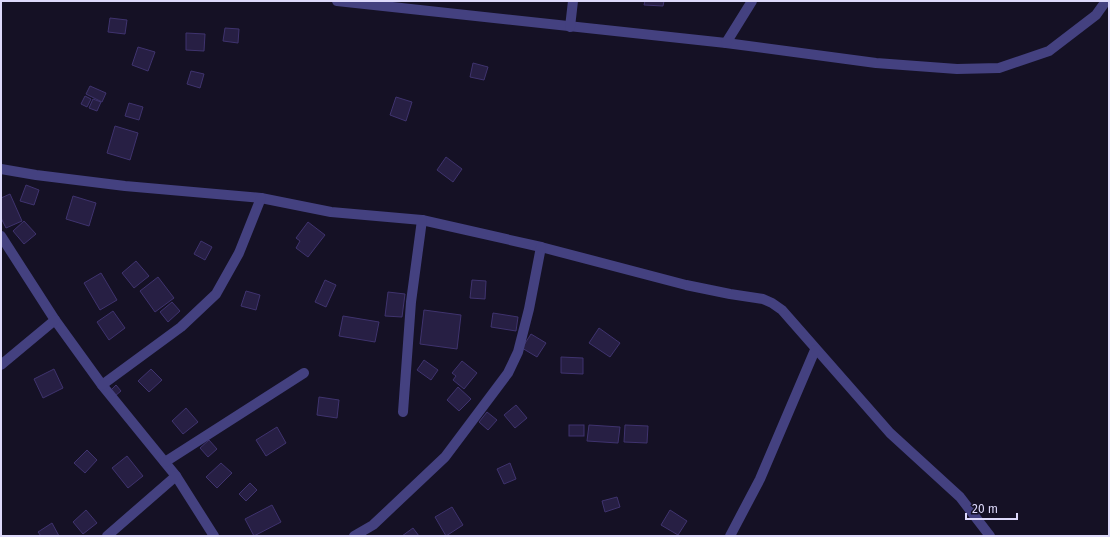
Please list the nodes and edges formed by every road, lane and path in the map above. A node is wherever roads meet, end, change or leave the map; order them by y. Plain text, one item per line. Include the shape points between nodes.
1 (337, 1) edge
2 (573, 1) edge
3 (752, 1) edge
4 (1106, 1) edge
5 (570, 27) junction
6 (726, 43) junction
7 (1, 169) edge
8 (261, 198) junction
9 (422, 220) junction
10 (1, 236) edge
11 (541, 247) junction
12 (55, 320) junction
13 (816, 350) junction
14 (1, 365) edge
15 (304, 373) dead end
16 (102, 385) junction
17 (403, 412) dead end
18 (165, 462) junction
19 (176, 476) junction
20 (107, 536) edge
21 (214, 536) edge
22 (354, 536) edge
23 (730, 536) edge
24 (990, 536) edge

1 - 5 street
2 - 5 street
3 - 6 street
4 - 6 street via 1096,15 1049,51 999,68 957,69 876,63
5 - 6 street
7 - 8 street via 125,186
8 - 9 street via 331,212
8 - 16 street via 239,253 216,294 182,327
9 - 11 street
9 - 17 street via 411,302
10 - 12 street
11 - 13 street via 686,285 763,299 782,310
11 - 22 street via 518,352 508,373 445,457 373,525
12 - 14 street
12 - 16 street
13 - 23 street via 760,479
13 - 24 street via 890,434 960,497
15 - 18 street
16 - 18 street
18 - 19 street
19 - 20 street
19 - 21 street

